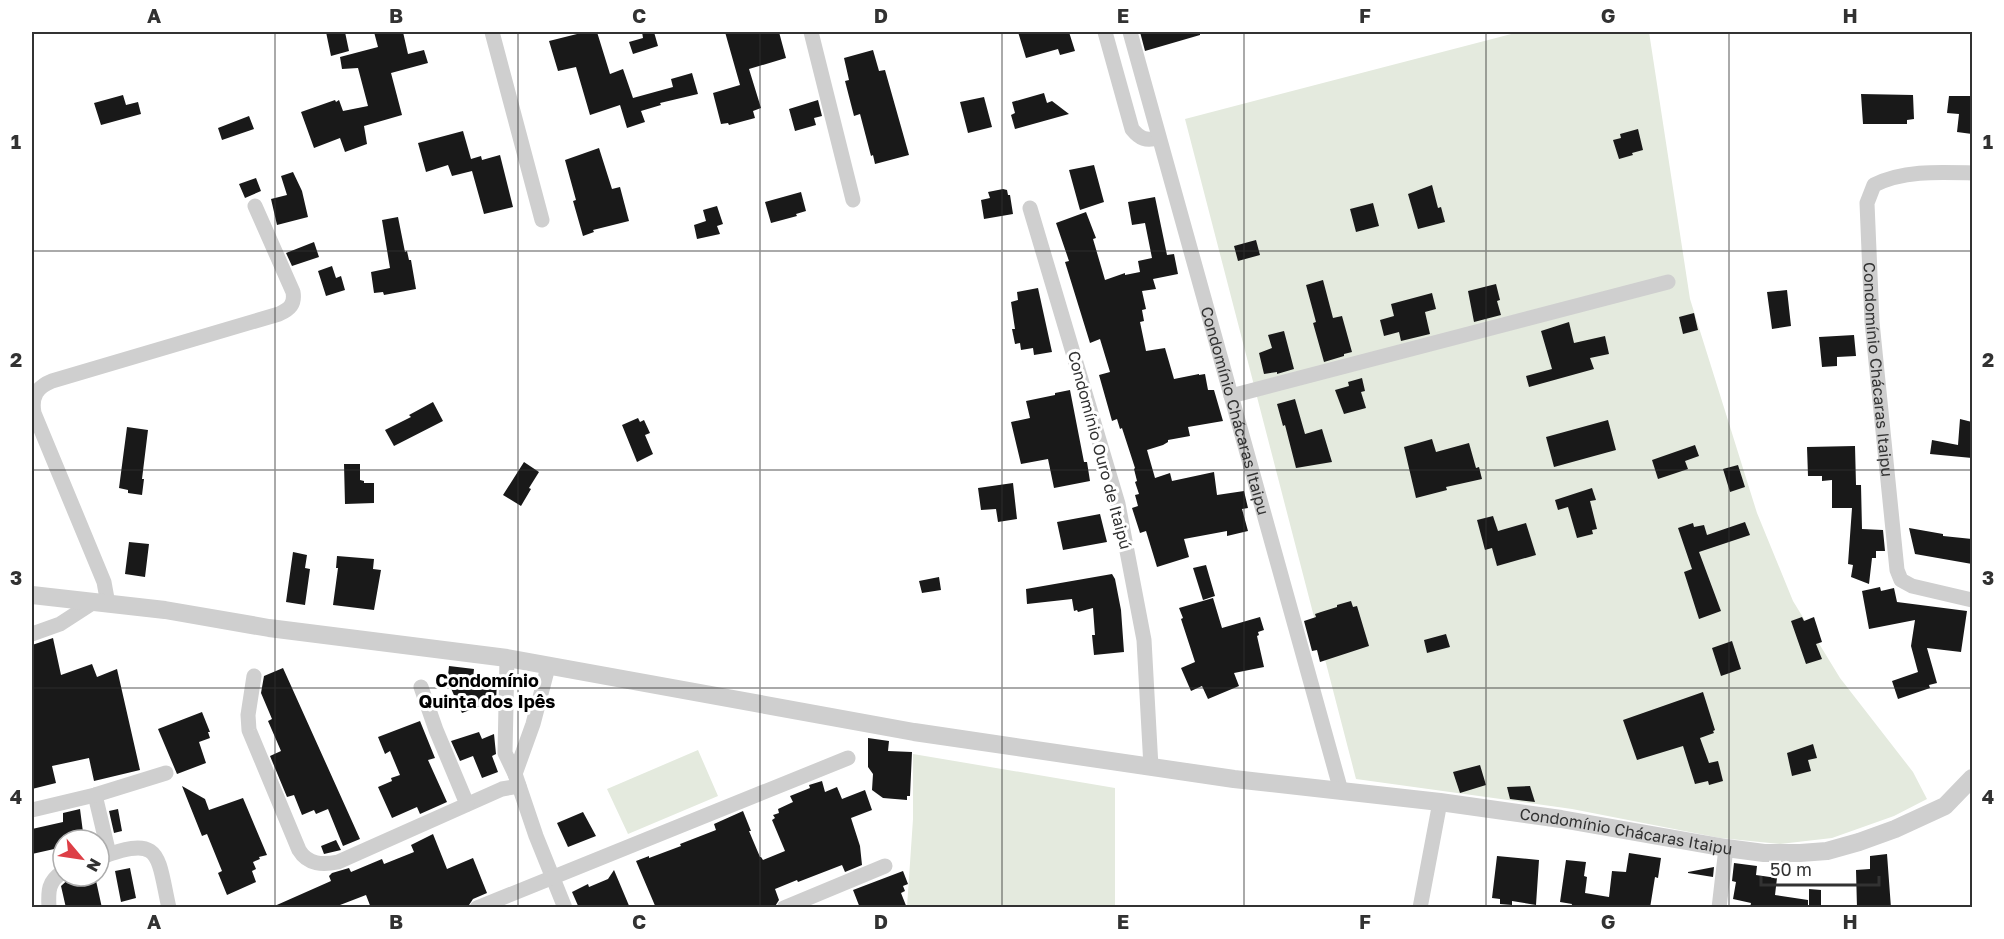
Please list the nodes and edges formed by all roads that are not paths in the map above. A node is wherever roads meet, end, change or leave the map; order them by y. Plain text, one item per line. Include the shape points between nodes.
1 (492, 32) edge
2 (811, 32) edge
3 (1105, 32) edge
4 (1130, 32) edge
5 (1158, 138) junction
6 (1972, 173) edge
7 (853, 200) dead end
8 (255, 206) dead end
9 (1030, 208) dead end
10 (542, 220) dead end
11 (1668, 282) dead end
12 (1231, 396) junction
13 (32, 595) edge
14 (1972, 600) edge
15 (101, 603) junction
16 (32, 633) edge
17 (507, 658) junction
18 (549, 667) junction
19 (254, 676) dead end
20 (421, 687) dead end
21 (848, 758) dead end
22 (1151, 767) junction
23 (166, 773) dead end
24 (1972, 778) edge
25 (517, 780) junction
26 (1341, 791) junction
27 (95, 795) junction
28 (1440, 802) junction
29 (466, 804) junction
30 (32, 810) edge
31 (100, 828) edge
32 (1726, 848) junction
33 (111, 854) edge
34 (885, 866) dead end
35 (553, 876) junction
36 (51, 884) edge
37 (49, 908) edge
38 (169, 908) edge
39 (477, 908) edge
40 (565, 908) edge
41 (784, 908) edge
42 (1420, 908) edge
43 (1719, 908) edge

1 - 10 street
2 - 7 street
3 - 5 street via 1132,129 1148,140
4 - 5 street, Condomínio Chácaras Itaipu
5 - 12 street, Condomínio Chácaras Itaipu
6 - 14 street, Condomínio Chácaras Itaipu via 1890,177 1874,184 1867,203 1872,322 1897,570 1901,580 1912,586
8 - 15 street via 293,292 289,310 52,381 35,393 34,413 104,582
9 - 22 street, Condomínio Ouro de Itaipú via 1118,504 1144,640
11 - 12 street
12 - 26 street, Condomínio Chácaras Itaipu
13 - 15 street, Condomínio Chácaras Itaipu
15 - 16 street
15 - 17 street, Condomínio Chácaras Itaipu
17 - 18 street, Condomínio Chácaras Itaipu
17 - 25 street via 506,753
18 - 22 street, Condomínio Chácaras Itaipu via 893,729
18 - 25 street
19 - 29 street via 249,730 299,850 308,860 338,862
20 - 29 street
21 - 35 street
22 - 26 street, Condomínio Chácaras Itaipu
23 - 27 street
24 - 32 street, Condomínio Chácaras Itaipu via 1945,806 1859,842 1800,853
25 - 29 street
25 - 35 street
26 - 28 street, Condomínio Chácaras Itaipu
27 - 30 street
27 - 31 street
28 - 32 street, Condomínio Chácaras Itaipu
28 - 42 street
32 - 43 street
33 - 38 street via 138,848 155,854
34 - 41 street
35 - 39 street
35 - 40 street
36 - 37 street

